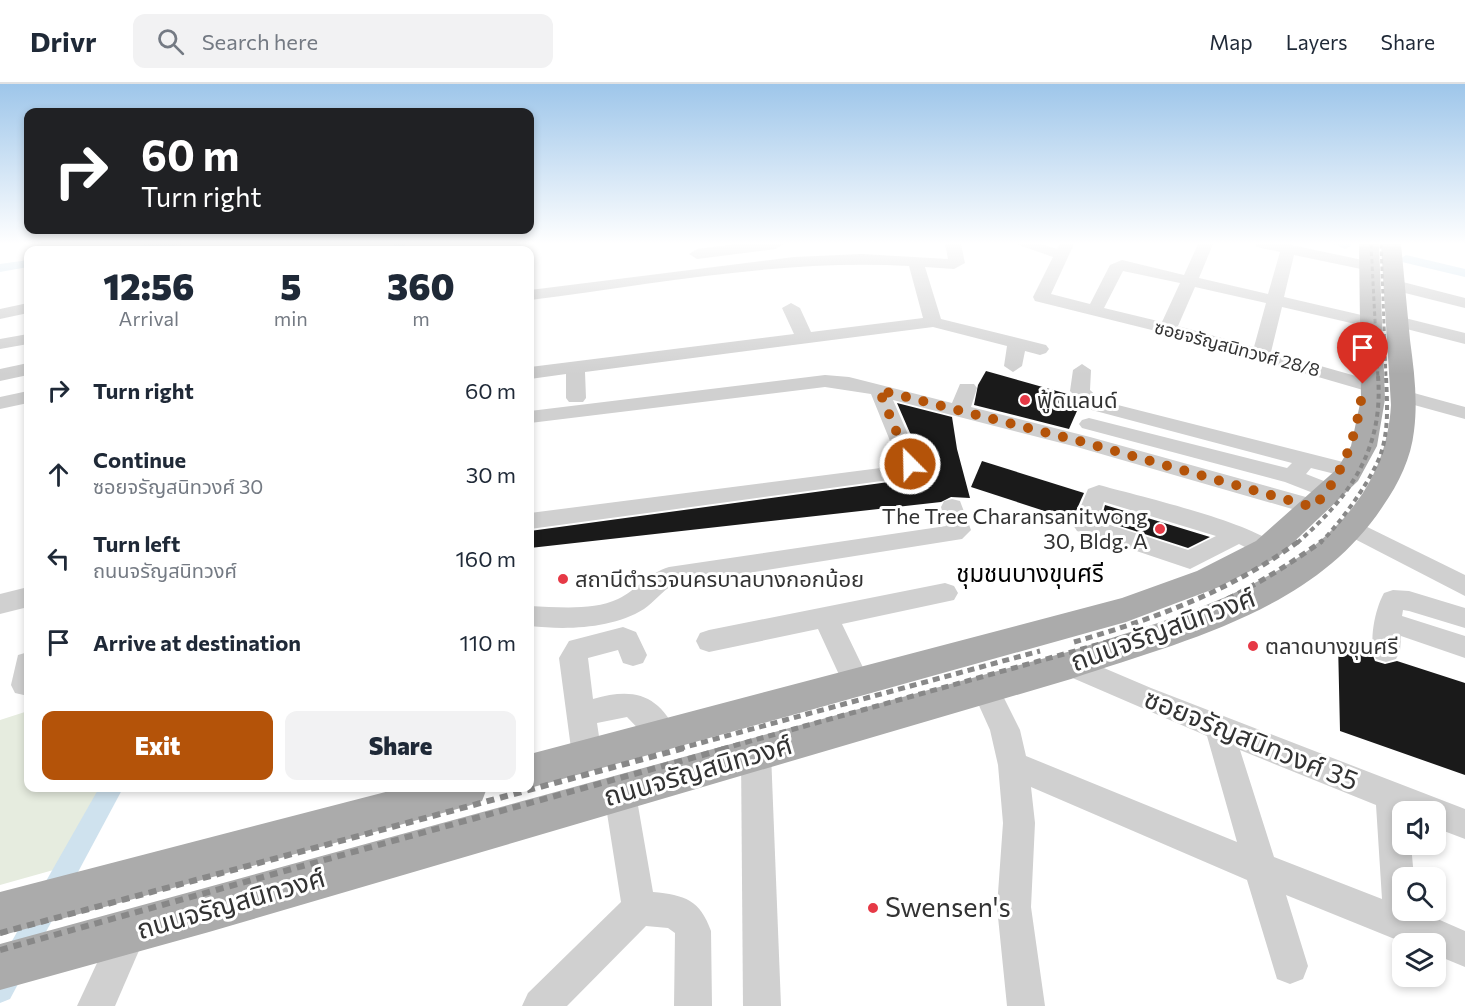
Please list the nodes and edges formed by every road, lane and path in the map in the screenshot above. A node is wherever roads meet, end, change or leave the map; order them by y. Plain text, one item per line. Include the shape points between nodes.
1 (600, 287) edge
2 (923, 287) edge
3 (1046, 287) edge
4 (1107, 287) edge
5 (1187, 287) edge
6 (1218, 287) edge
7 (1279, 287) edge
8 (1364, 287) edge
9 (1367, 287) edge
10 (1386, 287) edge
11 (1395, 287) edge
12 (1403, 287) edge
13 (534, 295) edge
14 (1275, 301) junction
15 (1465, 303) edge
16 (1097, 306) dead end
17 (790, 308) dead end
18 (24, 309) edge
19 (0, 314) edge
20 (1364, 321) junction
21 (1397, 321) junction
22 (933, 322) junction
23 (1168, 329) junction
24 (804, 336) junction
25 (1465, 339) edge
26 (24, 340) edge
27 (0, 344) edge
28 (1017, 344) junction
29 (1040, 349) dead end
30 (1261, 355) junction
31 (575, 366) junction
32 (1013, 366) dead end
33 (24, 370) edge
34 (1082, 370) dead end
35 (534, 372) edge
36 (0, 375) edge
37 (1363, 384) junction
38 (967, 388) dead end
39 (879, 390) junction
40 (1403, 396) junction
41 (24, 398) edge
42 (576, 398) dead end
43 (0, 403) edge
44 (953, 409) junction
45 (1465, 413) edge
46 (534, 417) edge
47 (1089, 424) junction
48 (1306, 460) junction
49 (1339, 468) junction
50 (1292, 477) junction
51 (1319, 500) junction
52 (952, 507) dead end
53 (534, 520) edge
54 (1359, 520) junction
55 (1253, 541) junction
56 (1465, 586) edge
57 (945, 593) dead end
58 (24, 598) edge
59 (0, 604) edge
60 (534, 616) edge
61 (825, 617) junction
62 (1465, 618) edge
63 (1389, 622) junction
64 (709, 641) dead end
65 (1465, 647) edge
66 (1386, 651) dead end
67 (633, 655) dead end
68 (1071, 666) junction
69 (857, 684) junction
70 (986, 690) junction
71 (582, 715) junction
72 (1219, 728) junction
73 (663, 735) junction
74 (756, 753) junction
75 (587, 756) junction
76 (1013, 765) junction
77 (534, 770) edge
78 (453, 792) edge
79 (620, 794) junction
80 (1391, 796) junction
81 (1404, 801) edge
82 (404, 805) junction
83 (1446, 817) edge
84 (1465, 824) edge
85 (411, 854) junction
86 (1262, 869) junction
87 (639, 908) junction
88 (0, 914) edge
89 (1401, 922) junction
90 (129, 932) junction
91 (1465, 949) edge
92 (1290, 966) dead end
93 (0, 967) edge
94 (96, 1006) edge
95 (541, 1006) edge
96 (693, 1006) edge
97 (762, 1006) edge
98 (1026, 1006) edge

1 - 13 street
2 - 22 street
3 - 23 street, ซอยจรัญสนิทวงศ์ 28/8 via 1041,297
4 - 16 street
5 - 23 street
6 - 14 street
7 - 14 street
8 - 20 main road, ถนนจรัญสนิทวงศ์
9 - 51 main road, ถนนจรัญสนิทวงศ์ via 1374,373 1368,432 1348,475
10 - 54 main road, ถนนจรัญสนิทวงศ์ via 1391,425 1383,465
11 - 21 main road, ถนนจรัญสนิทวงศ์
12 - 15 street
14 - 20 street
14 - 30 street
17 - 24 street
18 - 19 street
20 - 37 main road, ถนนจรัญสนิทวงศ์
21 - 25 street
21 - 40 main road, ถนนจรัญสนิทวงศ์
22 - 24 street
22 - 28 street
23 - 30 street, ซอยจรัญสนิทวงศ์ 28/8
24 - 31 street
26 - 27 street
28 - 29 street
28 - 32 street
30 - 37 street, ซอยจรัญสนิทวงศ์ 28/8
31 - 35 street
31 - 42 street
33 - 36 street
34 - 47 street via 1080,391
37 - 49 main road, ถนนจรัญสนิทวงศ์ via 1358,424
38 - 44 street
39 - 44 street
39 - 46 street via 825,381
39 - 53 street via 910,464 903,472
40 - 45 street
40 - 54 main road, ถนนจรัญสนิทวงศ์ via 1400,443 1394,462
41 - 43 street
44 - 47 street
47 - 48 street
47 - 50 street
47 - 51 street
48 - 49 street
48 - 50 street
49 - 51 main road, ถนนจรัญสนิทวงศ์
50 - 51 street
51 - 55 main road, ถนนจรัญสนิทวงศ์ via 1294,527
52 - 60 street via 960,526 954,533 669,576 658,579 625,608 582,616
54 - 56 street
54 - 68 main road, ถนนจรัญสนิทวงศ์ via 1297,575 1251,600
55 - 55 street via 1100,493 1096,494 1085,525 1190,560
55 - 69 main road, ถนนจรัญสนิทวงศ์ via 1208,579 1137,605
57 - 61 street
58 - 59 street
61 - 64 street
61 - 69 street
62 - 63 street via 1400,599 1393,600 1390,606
63 - 65 street
63 - 66 street
67 - 71 street via 623,638 575,653
68 - 70 main road, ถนนจรัญสนิทวงศ์
68 - 72 street, ซอยจรัญสนิทวงศ์ 35
69 - 73 main road, ถนนจรัญสนิทวงศ์
70 - 74 main road, ถนนจรัญสนิทวงศ์
70 - 76 street via 1005,730
71 - 73 street via 624,703 637,705
71 - 75 street
72 - 80 street, ซอยจรัญสนิทวงศ์ 35
72 - 86 street
73 - 75 main road, ถนนจรัญสนิทวงศ์
74 - 79 main road, ถนนจรัญสนิทวงศ์
74 - 97 street
75 - 77 main road, ถนนจรัญสนิทวงศ์
76 - 86 street
76 - 98 street via 1019,823 1014,907
78 - 82 main road, ถนนจรัญสนิทวงศ์
79 - 85 main road, ถนนจรัญสนิทวงศ์
79 - 87 street
80 - 81 street, ซอยจรัญสนิทวงศ์ 35
80 - 89 street
82 - 85 main road
82 - 88 main road, ถนนจรัญสนิทวงศ์
83 - 84 street, ซอยจรัญสนิทวงศ์ 35
85 - 90 main road, ถนนจรัญสนิทวงศ์
86 - 89 street
86 - 92 street
87 - 95 street
87 - 96 street via 674,911 690,922
89 - 91 street
90 - 93 main road, ถนนจรัญสนิทวงศ์
90 - 94 street

